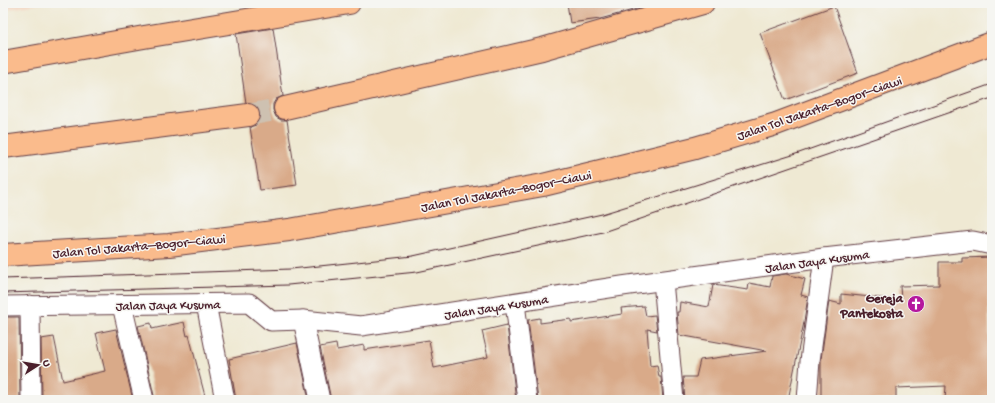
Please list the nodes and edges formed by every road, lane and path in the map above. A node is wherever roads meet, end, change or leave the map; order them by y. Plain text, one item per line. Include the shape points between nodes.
1 (349, 3) edge
2 (703, 3) edge
3 (992, 43) edge
4 (3, 62) edge
5 (285, 108) tunnel mouth
6 (248, 115) tunnel mouth
7 (3, 146) edge
8 (992, 245) edge
9 (3, 255) edge
10 (824, 258) junction
11 (663, 281) junction
12 (515, 303) junction
13 (206, 304) junction
14 (30, 305) junction
15 (122, 305) junction
16 (3, 306) edge
17 (303, 320) junction
18 (31, 400) edge
19 (144, 400) edge
20 (225, 400) edge
21 (320, 400) edge
22 (527, 400) edge
23 (674, 400) edge
24 (807, 400) edge

1 - 4 highway
2 - 5 highway via 542,49
3 - 9 highway, Jalan Tol Jakarta–Bogor–Ciawi via 776,124 696,148 543,185 267,232 169,245
6 - 7 highway
8 - 10 street, Jalan Jaya Kusuma via 973,242
10 - 11 street, Jalan Jaya Kusuma
10 - 24 street
11 - 12 street, Jalan Jaya Kusuma
11 - 23 street
12 - 17 street, Jalan Jaya Kusuma via 361,326
12 - 22 street
13 - 15 street, Jalan Jaya Kusuma
13 - 17 street, Jalan Jaya Kusuma via 248,303 271,321
13 - 20 street
14 - 15 street, Jalan Jaya Kusuma
14 - 16 street, Jalan Jaya Kusuma
14 - 18 street
15 - 19 street
17 - 21 street

